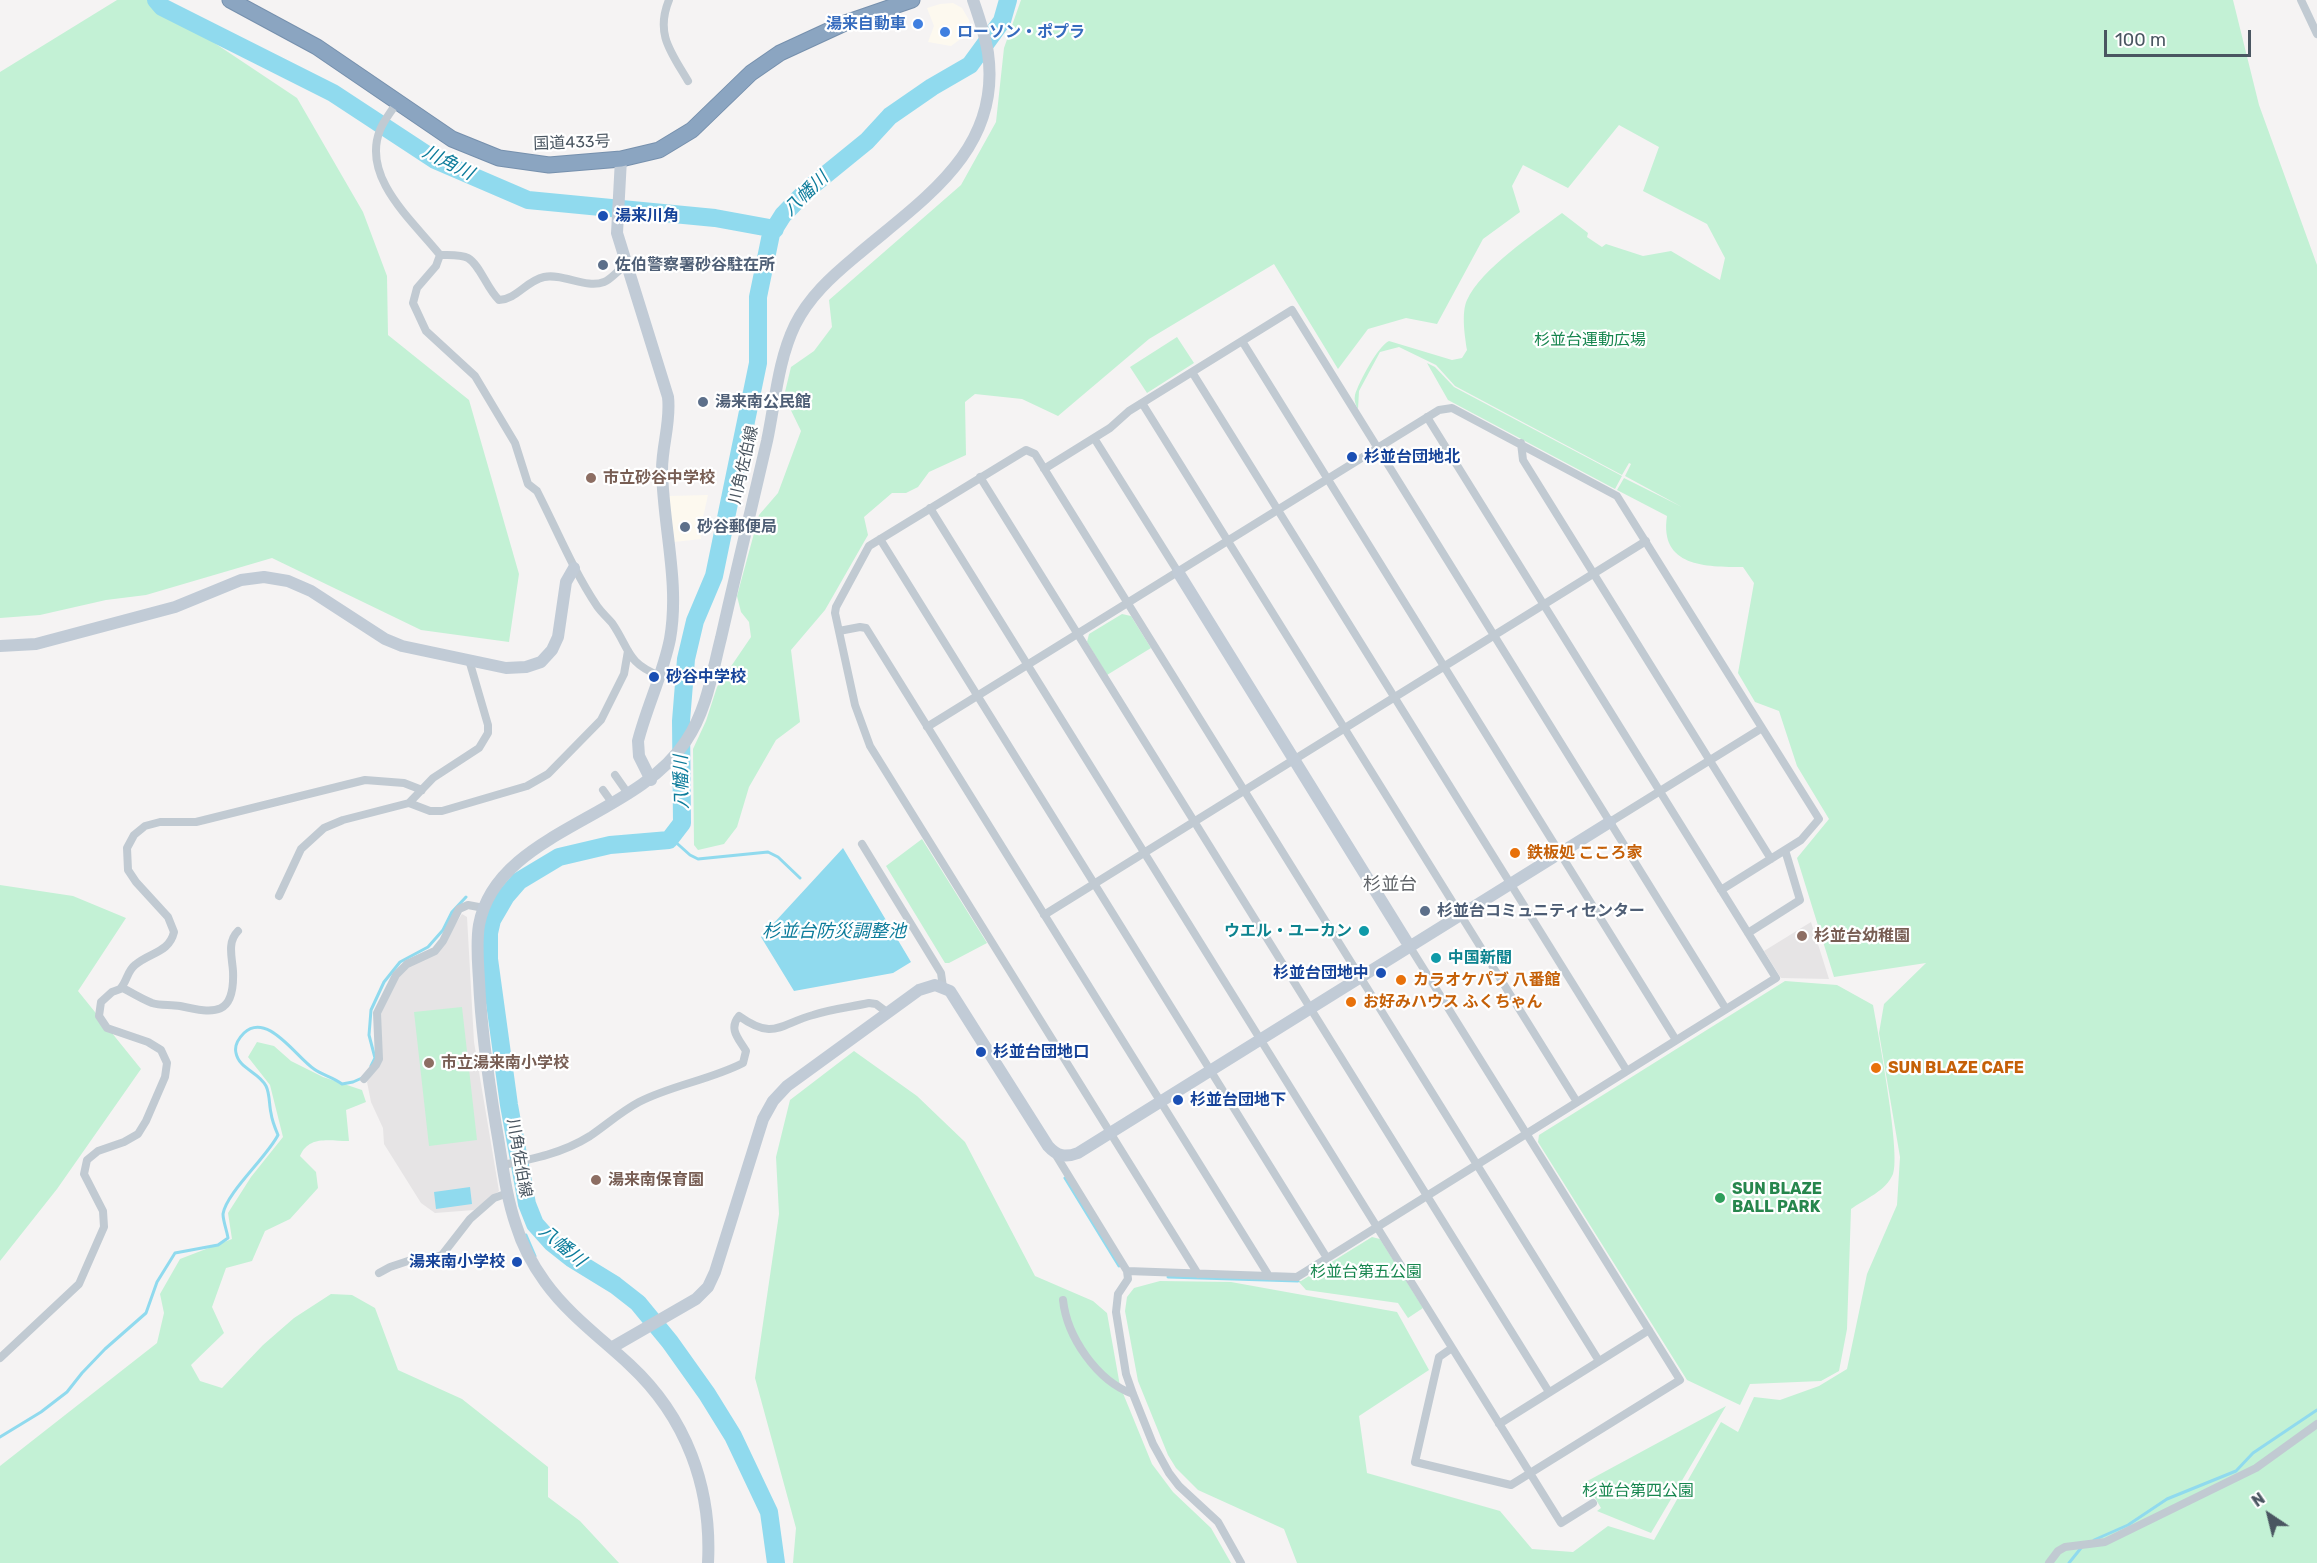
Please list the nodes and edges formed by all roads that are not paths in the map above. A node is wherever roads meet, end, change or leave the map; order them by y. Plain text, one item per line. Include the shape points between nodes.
1 (230, 0) edge
2 (669, 0) edge
3 (973, 0) edge
4 (2301, 0) edge
5 (903, 1) edge
6 (2317, 34) edge
7 (688, 81) dead end
8 (397, 102) junction
9 (621, 159) junction
10 (440, 255) junction
11 (626, 266) junction
12 (1242, 341) junction
13 (1192, 372) junction
14 (1142, 403) junction
15 (1428, 417) junction
16 (1094, 438) junction
17 (1521, 443) junction
18 (1378, 448) junction
19 (1044, 469) junction
20 (980, 477) junction
21 (1328, 479) junction
22 (930, 508) junction
23 (1278, 510) junction
24 (880, 539) junction
25 (1228, 541) junction
26 (1646, 541) junction
27 (574, 568) junction
28 (1178, 572) junction
29 (1594, 573) junction
30 (1128, 603) junction
31 (1544, 604) junction
32 (839, 631) junction
33 (1077, 634) junction
34 (1494, 635) junction
35 (0, 646) edge
36 (627, 651) junction
37 (469, 660) junction
38 (1028, 665) junction
39 (1444, 666) junction
40 (660, 676) junction
41 (978, 696) junction
42 (1394, 697) junction
43 (927, 727) junction
44 (1344, 728) junction
45 (1762, 728) junction
46 (1294, 759) junction
47 (1710, 760) junction
48 (615, 775) dead end
49 (651, 780) junction
50 (422, 790) junction
51 (603, 790) dead end
52 (1244, 790) junction
53 (1660, 791) junction
54 (629, 795) junction
55 (409, 803) junction
56 (613, 804) junction
57 (1194, 821) junction
58 (1610, 822) junction
59 (862, 844) dead end
60 (1785, 850) junction
61 (1144, 852) junction
62 (1560, 854) junction
63 (1771, 859) junction
64 (1094, 883) junction
65 (1510, 884) junction
66 (1721, 890) junction
67 (279, 896) dead end
68 (484, 908) junction
69 (1044, 915) junction
70 (1461, 915) junction
71 (238, 931) dead end
72 (1748, 933) junction
73 (1410, 947) junction
74 (1360, 978) junction
75 (943, 987) junction
76 (120, 989) junction
77 (1310, 1009) junction
78 (1726, 1009) junction
79 (888, 1013) junction
80 (1260, 1040) junction
81 (1676, 1040) junction
82 (1210, 1071) junction
83 (1627, 1071) junction
84 (364, 1079) dead end
85 (1160, 1102) junction
86 (1577, 1102) junction
87 (1110, 1133) junction
88 (1526, 1134) junction
89 (1053, 1152) junction
90 (506, 1164) junction
91 (1477, 1165) junction
92 (508, 1193) junction
93 (1427, 1196) junction
94 (1377, 1227) junction
95 (1327, 1258) junction
96 (1127, 1271) junction
97 (379, 1273) dead end
98 (1198, 1274) junction
99 (1269, 1276) junction
100 (1064, 1300) dead end
101 (1649, 1330) junction
102 (611, 1348) junction
103 (1452, 1348) junction
104 (0, 1358) edge
105 (1599, 1361) junction
106 (1549, 1392) junction
107 (1132, 1394) junction
108 (1499, 1424) junction
109 (2317, 1424) edge
110 (1530, 1473) junction
111 (1593, 1503) dead end
112 (708, 1563) edge
113 (1241, 1563) edge
114 (2049, 1563) edge

1 - 8 highway, 国道433号 via 317,47
2 - 7 street via 662,26 665,39
3 - 49 street, 川角佐伯線 via 989,61 984,114 973,141 958,166 937,187 824,284 791,335 708,690 685,743
4 - 6 street
5 - 9 highway, 国道433号 via 780,53 751,73 681,138 659,150
8 - 9 highway, 国道433号 via 452,139 499,158 549,165
8 - 10 street via 378,140 376,157 381,178
9 - 11 street via 616,216
10 - 11 street via 466,257 473,262 499,300 509,299 543,278 605,282
10 - 27 street via 436,266 417,288 413,303 426,331 475,376 515,443 528,484 537,491
11 - 40 street via 670,413 662,475 673,584 670,638
12 - 13 street
12 - 18 street via 1292,310
12 - 21 street
13 - 14 street
13 - 23 street
14 - 16 street
14 - 25 street
15 - 17 street via 1452,408
15 - 18 street
15 - 31 street
16 - 19 street
16 - 28 street
17 - 26 street via 1615,494
17 - 29 street via 1523,460
18 - 21 street
18 - 34 street
19 - 20 street via 1035,454 1026,450
19 - 30 street
20 - 22 street
20 - 33 street
21 - 23 street
21 - 39 street
22 - 24 street
22 - 38 street
23 - 25 street
23 - 42 street
24 - 32 street via 866,549 836,607
24 - 41 street
25 - 28 street
25 - 44 street
26 - 29 street
26 - 45 street
27 - 36 street
27 - 37 street via 566,582 558,636 541,662 507,668
28 - 30 street
28 - 46 street
29 - 31 street
29 - 47 street
30 - 33 street
30 - 52 street
31 - 34 street
31 - 53 street
32 - 43 street via 866,628
32 - 87 street via 857,712 870,746
33 - 38 street
33 - 57 street
34 - 39 street
34 - 58 street
35 - 37 street via 36,644 83,632 175,607 241,580 264,577 288,581 311,591 402,646
36 - 40 street via 642,669
36 - 55 street via 624,674 601,720 541,780 442,812
37 - 50 street via 487,716 488,733 479,748
38 - 41 street
38 - 61 street
39 - 42 street
39 - 62 street
40 - 49 street via 638,741 639,756
41 - 43 street
41 - 64 street
42 - 44 street
42 - 65 street
43 - 69 street
44 - 46 street
44 - 70 street
45 - 47 street
45 - 60 street via 1819,819 1801,840
46 - 52 street
46 - 73 street
47 - 53 street
47 - 63 street
48 - 54 street
49 - 54 street, 川角佐伯線
50 - 55 street
50 - 76 street via 404,783 365,780 196,822 160,822 139,830 127,848 128,870 168,917 174,932 168,946 137,963
51 - 56 street
52 - 57 street
52 - 74 street
53 - 58 street
53 - 66 street
54 - 56 street, 川角佐伯線
55 - 67 street via 324,828 301,849
56 - 68 street, 川角佐伯線 via 522,858 497,882
57 - 61 street
57 - 77 street
58 - 62 street
58 - 78 street
59 - 75 street via 941,974
60 - 63 street
60 - 72 street via 1800,900
61 - 64 street
61 - 80 street
62 - 65 street
62 - 81 street
63 - 66 street
64 - 69 street
64 - 82 street
65 - 70 street
65 - 83 street
66 - 72 street
68 - 84 street via 468,905 459,909 435,951 399,970 377,1013 379,1059
68 - 90 street, 川角佐伯線 via 478,937 481,1022
69 - 85 street
70 - 73 street
70 - 86 street
71 - 76 street via 231,941 231,994 221,1009 205,1012 158,1004
72 - 78 street via 1776,978
73 - 74 street
73 - 88 street
74 - 77 street
74 - 91 street
75 - 79 street via 927,987
75 - 89 street via 956,997
76 - 104 street via 101,1002 102,1023 155,1045 165,1056 165,1077 138,1134 98,1150 87,1160 84,1174 103,1211 104,1227 79,1284
77 - 80 street
77 - 93 street
78 - 81 street
79 - 90 street via 869,1003 812,1015 779,1029 764,1029 739,1016 734,1031 746,1051 743,1063 638,1102 588,1137 534,1160
79 - 102 street via 787,1086 773,1101 763,1119 712,1279 696,1299
80 - 82 street
80 - 94 street
81 - 83 street
82 - 85 street
82 - 95 street
83 - 86 street
85 - 87 street
85 - 99 street
86 - 88 street
87 - 89 street via 1070,1156
87 - 98 street
88 - 91 street
88 - 101 street
89 - 96 street
90 - 92 street, 川角佐伯線
91 - 93 street
91 - 105 street
92 - 97 street via 494,1198 470,1219 441,1255 408,1261
92 - 102 street, 川角佐伯線 via 517,1229 542,1278 565,1306
93 - 94 street
93 - 106 street
94 - 95 street
94 - 103 street
95 - 99 street via 1297,1277
96 - 98 street
96 - 107 street via 1128,1279 1118,1293 1116,1312
98 - 99 street
100 - 107 street via 1070,1329 1100,1372 1113,1385
101 - 105 street
101 - 110 street via 1680,1380
102 - 112 street, 川角佐伯線 via 654,1390 691,1451 705,1502
103 - 108 street
103 - 110 street via 1439,1357 1415,1462 1511,1485
105 - 106 street
106 - 108 street
107 - 113 street via 1169,1473 1218,1522
108 - 110 street
109 - 114 street via 2256,1468 2105,1542 2065,1547
110 - 111 street via 1561,1523

